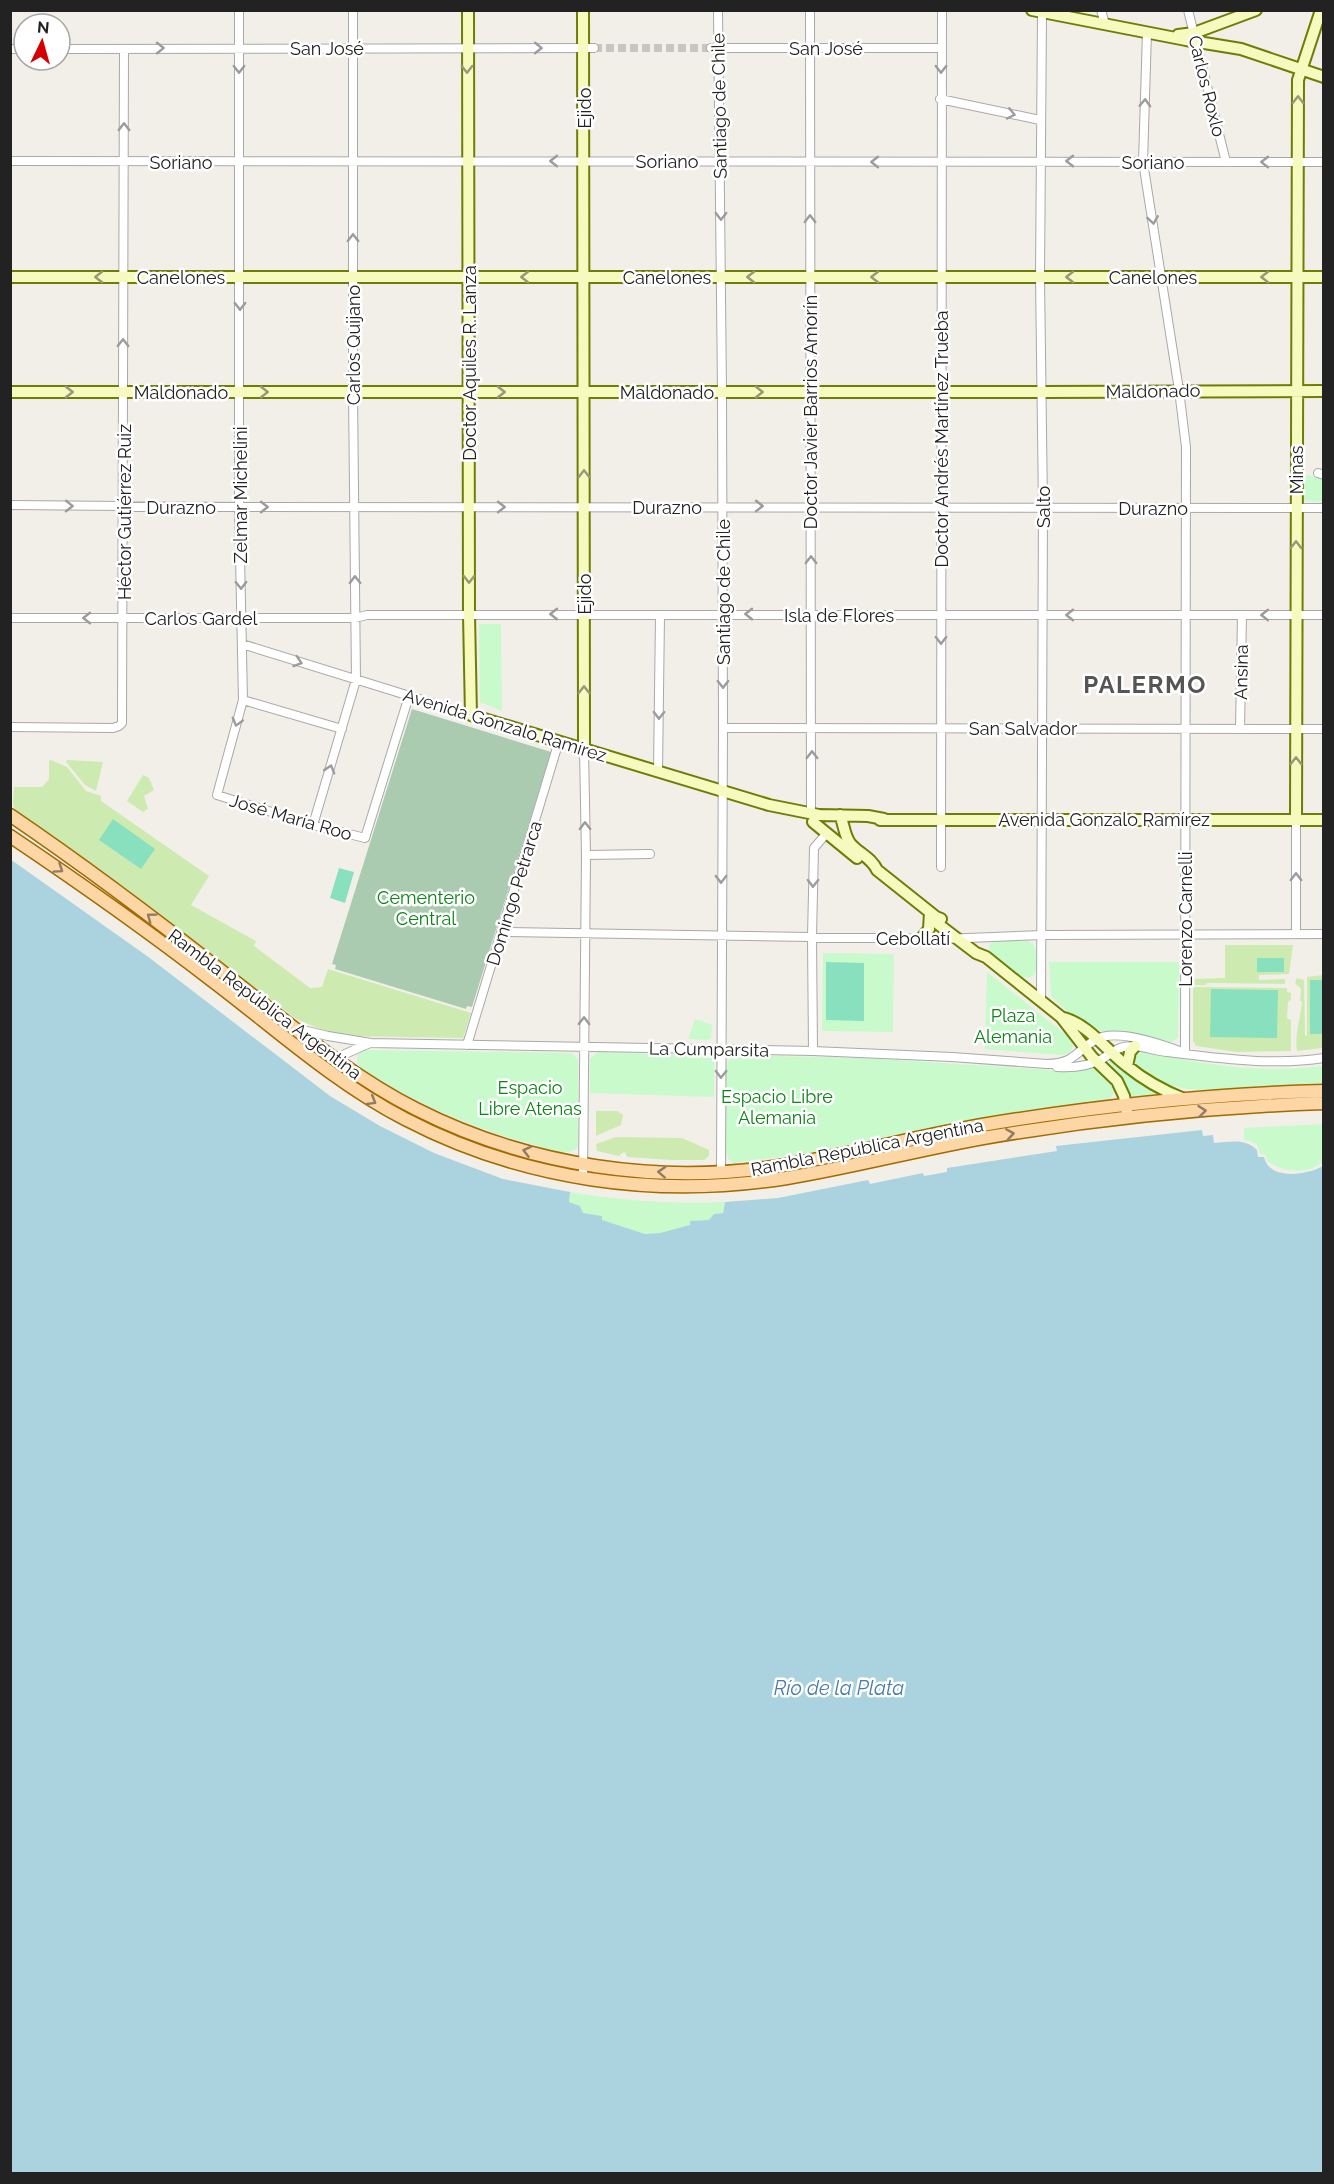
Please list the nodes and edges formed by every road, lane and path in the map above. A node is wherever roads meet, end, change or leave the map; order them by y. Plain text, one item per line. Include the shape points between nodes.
1 (239, 10) edge
2 (353, 10) edge
3 (468, 10) edge
4 (583, 10) edge
5 (718, 10) edge
6 (810, 10) edge
7 (942, 10) edge
8 (1101, 10) edge
9 (1188, 10) edge
10 (1256, 10) edge
11 (1321, 10) edge
12 (1037, 12) edge
13 (1105, 24) junction
14 (1147, 33) junction
15 (1195, 37) junction
16 (239, 47) junction
17 (353, 48) junction
18 (467, 48) junction
19 (589, 48) junction
20 (714, 48) junction
21 (810, 48) junction
22 (941, 48) junction
23 (72, 49) edge
24 (124, 49) junction
25 (1300, 69) junction
26 (1323, 77) edge
27 (940, 99) junction
28 (1041, 120) junction
29 (10, 161) edge
30 (468, 161) junction
31 (584, 161) junction
32 (810, 161) junction
33 (1040, 161) junction
34 (123, 162) junction
35 (239, 162) junction
36 (353, 162) junction
37 (720, 162) junction
38 (941, 162) junction
39 (1143, 162) junction
40 (1226, 162) junction
41 (1298, 162) junction
42 (1323, 162) edge
43 (10, 277) edge
44 (123, 277) junction
45 (240, 277) junction
46 (354, 277) junction
47 (468, 277) junction
48 (584, 277) junction
49 (721, 277) junction
50 (809, 277) junction
51 (942, 277) junction
52 (1040, 277) junction
53 (1162, 277) junction
54 (1297, 277) junction
55 (1323, 277) edge
56 (1179, 390) junction
57 (1296, 390) junction
58 (1323, 390) edge
59 (10, 392) edge
60 (123, 392) junction
61 (240, 392) junction
62 (353, 392) junction
63 (468, 392) junction
64 (584, 392) junction
65 (722, 392) junction
66 (810, 392) junction
67 (941, 392) junction
68 (1042, 392) junction
69 (10, 505) edge
70 (723, 506) junction
71 (941, 506) junction
72 (124, 507) junction
73 (239, 507) junction
74 (354, 507) junction
75 (470, 507) junction
76 (584, 507) junction
77 (810, 507) junction
78 (1043, 508) junction
79 (1186, 508) junction
80 (1296, 508) junction
81 (1323, 508) edge
82 (583, 614) junction
83 (811, 614) junction
84 (469, 615) junction
85 (660, 615) junction
86 (722, 615) junction
87 (941, 615) junction
88 (1042, 615) junction
89 (1186, 615) junction
90 (1242, 615) junction
91 (1296, 615) junction
92 (1323, 615) edge
93 (10, 618) edge
94 (124, 618) junction
95 (242, 618) junction
96 (355, 618) junction
97 (242, 644) junction
98 (357, 680) junction
99 (409, 696) junction
100 (243, 700) junction
101 (471, 715) junction
102 (10, 727) edge
103 (812, 727) junction
104 (941, 727) junction
105 (723, 728) junction
106 (1042, 728) junction
107 (1185, 728) junction
108 (342, 729) junction
109 (1240, 729) junction
110 (1296, 729) junction
111 (1323, 729) edge
112 (560, 741) junction
113 (584, 748) junction
114 (658, 771) junction
115 (722, 792) junction
116 (217, 795) joint
117 (10, 815) edge
118 (812, 818) junction
119 (841, 818) junction
120 (942, 819) junction
121 (1042, 819) junction
122 (1185, 820) junction
123 (1296, 820) junction
124 (1323, 820) edge
125 (313, 825) junction
126 (826, 834) junction
127 (10, 836) edge
128 (650, 854) dead end
129 (586, 855) junction
130 (941, 867) dead end
131 (878, 870) junction
132 (933, 915) junction
133 (503, 932) junction
134 (585, 934) junction
135 (1185, 934) junction
136 (1296, 934) junction
137 (1323, 934) edge
138 (721, 935) junction
139 (1042, 935) junction
140 (812, 937) junction
141 (962, 938) junction
142 (921, 939) junction
143 (1041, 1001) junction
144 (1061, 1017) junction
145 (292, 1027) junction
146 (1096, 1038) junction
147 (371, 1043) junction
148 (467, 1045) junction
149 (584, 1046) junction
150 (1135, 1046) junction
151 (1085, 1047) junction
152 (721, 1049) junction
153 (813, 1051) junction
154 (1111, 1051) junction
155 (1185, 1053) junction
156 (1323, 1058) edge
157 (1097, 1061) junction
158 (339, 1062) junction
159 (1047, 1064) junction
160 (1127, 1066) junction
161 (1323, 1091) edge
162 (1184, 1099) junction
163 (1323, 1103) edge
164 (1126, 1105) junction
165 (1129, 1118) junction
166 (584, 1164) junction
167 (721, 1173) junction
168 (583, 1178) junction

1 - 16 street, Zelmar Michelini
2 - 17 street, Carlos Quijano
3 - 18 street, Doctor Aquiles R. Lanza
4 - 19 street, Ejido
5 - 20 street, Santiago de Chile
6 - 21 street, Doctor Javier Barrios Amorín
7 - 22 street, Doctor Andrés Martínez Trueba
8 - 13 street
9 - 15 street, Carlos Roxlo
10 - 15 street
11 - 25 street, Minas
12 - 13 street
12 - 28 street, Salto
13 - 14 street
14 - 15 street
39 -> 14 street, Lorenzo Carnelli
15 - 25 street
15 - 40 street, Carlos Roxlo
16 - 17 street, San José
24 -> 16 street, San José
16 -> 35 street, Zelmar Michelini
17 - 18 street, San José
17 - 36 street, Carlos Quijano
18 -> 19 street, San José
18 -> 30 street, Doctor Aquiles R. Lanza
19 - 31 street, Ejido
20 - 21 street, San José
20 - 37 street, Santiago de Chile
21 - 22 street, San José
21 - 32 street, Doctor Javier Barrios Amorín
22 -> 27 street, Doctor Andrés Martínez Trueba
23 - 24 street, San José
34 -> 24 street, Héctor Gutiérrez Ruiz
25 - 26 street
41 -> 25 street, Minas
27 -> 28 street
27 - 38 street, Doctor Andrés Martínez Trueba
28 - 33 street, Salto
29 - 34 street, Soriano
31 -> 30 street, Soriano
30 - 36 street, Soriano
30 - 47 street, Doctor Aquiles R. Lanza
31 - 37 street, Soriano
31 - 48 street, Ejido
32 - 37 street, Soriano
38 -> 32 street, Soriano
50 -> 32 street, Doctor Javier Barrios Amorín
33 - 38 street, Soriano
39 -> 33 street, Soriano
33 - 52 street, Salto
34 - 35 street, Soriano
34 - 44 street, Héctor Gutiérrez Ruiz
35 - 36 street, Soriano
35 - 45 street, Zelmar Michelini
46 -> 36 street, Carlos Quijano
37 -> 49 street, Santiago de Chile
38 - 51 street, Doctor Andrés Martínez Trueba
39 - 40 street, Soriano
39 -> 53 street, Lorenzo Carnelli
41 -> 40 street, Soriano
41 - 42 street, Soriano
41 - 54 street, Minas
44 -> 43 street, Canelones
44 - 45 street, Canelones
60 -> 44 street, Héctor Gutiérrez Ruiz
45 - 46 street, Canelones
45 -> 61 street, Zelmar Michelini
46 - 47 street, Canelones
46 - 62 street, Carlos Quijano
48 -> 47 street, Canelones
47 - 63 street, Doctor Aquiles R. Lanza
48 - 49 street, Canelones
48 - 64 street, Ejido
50 -> 49 street, Canelones
49 - 65 street, Santiago de Chile
51 -> 50 street, Canelones
50 - 66 street, Doctor Javier Barrios Amorín
51 - 52 street, Canelones
51 - 67 street, Doctor Andrés Martínez Trueba
53 -> 52 street, Canelones
52 - 68 street, Salto
54 -> 53 street, Canelones
53 - 56 street, Lorenzo Carnelli
54 - 55 street, Canelones
54 - 57 street, Minas
56 - 57 street, Maldonado
56 - 68 street, Maldonado
56 - 79 street, Lorenzo Carnelli via 1186,447
57 - 58 street, Maldonado
57 - 80 street, Minas
59 -> 60 street, Maldonado
60 - 61 street, Maldonado
60 - 72 street, Héctor Gutiérrez Ruiz
61 -> 62 street, Maldonado
61 - 73 street, Zelmar Michelini
62 - 63 street, Maldonado
62 - 74 street, Carlos Quijano
63 -> 64 street, Maldonado
63 - 75 street, Doctor Aquiles R. Lanza
64 - 65 street, Maldonado
76 -> 64 street, Ejido
65 -> 66 street, Maldonado
65 - 70 street, Santiago de Chile
66 - 67 street, Maldonado
66 - 77 street, Doctor Javier Barrios Amorín
67 - 68 street, Maldonado
67 - 71 street, Doctor Andrés Martínez Trueba
68 - 78 street, Salto
69 -> 72 street, Durazno
70 - 76 street, Durazno
70 -> 77 street, Durazno
70 - 86 street, Santiago de Chile
71 - 77 street, Durazno
71 - 78 street, Durazno
71 - 87 street, Doctor Andrés Martínez Trueba
72 - 73 street, Durazno
72 - 94 street, Héctor Gutiérrez Ruiz
73 -> 74 street, Durazno
73 -> 95 street, Zelmar Michelini
74 - 75 street, Durazno
96 -> 74 street, Carlos Quijano
75 -> 76 street, Durazno
75 -> 84 street, Doctor Aquiles R. Lanza
76 - 82 street, Ejido
83 -> 77 street, Doctor Javier Barrios Amorín
78 - 79 street, Durazno
78 - 88 street, Salto
79 - 80 street, Durazno
79 - 89 street, Lorenzo Carnelli
80 - 81 street, Durazno
91 -> 80 street, Minas
82 -> 84 street, Isla de Flores
82 - 85 street, Isla de Flores
113 -> 82 street, Ejido
83 -> 86 street, Isla de Flores
83 - 87 street, Isla de Flores
83 - 103 street, Doctor Javier Barrios Amorín
84 - 96 street, Isla de Flores
84 - 101 street, Doctor Aquiles R. Lanza
85 - 86 street, Isla de Flores
85 -> 114 street
86 -> 105 street, Santiago de Chile
87 - 88 street, Isla de Flores
87 -> 104 street, Doctor Andrés Martínez Trueba
89 -> 88 street, Isla de Flores
88 - 106 street, Salto
89 - 90 street, Isla de Flores
89 - 107 street, Lorenzo Carnelli
91 -> 90 street, Isla de Flores
90 - 109 street, Ansina
91 - 92 street, Isla de Flores
91 - 110 street, Minas
94 -> 93 street, Carlos Gardel
94 - 95 street, Carlos Gardel
94 - 102 street, Héctor Gutiérrez Ruiz via 119,726
95 - 96 street, Carlos Gardel
95 - 97 street, Zelmar Michelini
96 - 98 street, Carlos Quijano
97 -> 98 street, Avenida Gonzalo Ramírez
97 - 100 street, Zelmar Michelini
98 - 99 street, Avenida Gonzalo Ramírez
98 - 108 street, Carlos Quijano
99 - 101 street, Avenida Gonzalo Ramírez
99 - 125 street, José María Roo via 365,838
100 - 108 street
100 -> 116 street, Zelmar Michelini
101 - 112 street, Avenida Gonzalo Ramírez
103 - 104 street, San Salvador
103 - 105 street, San Salvador
118 -> 103 street, Doctor Javier Barrios Amorín
104 - 106 street, San Salvador
104 - 120 street, Doctor Andrés Martínez Trueba
105 - 115 street, Santiago de Chile
106 - 107 street, San Salvador
106 - 121 street, Salto
107 - 109 street, San Salvador
107 - 122 street, Lorenzo Carnelli
125 -> 108 street, Carlos Quijano
109 - 110 street, San Salvador
110 - 111 street, San Salvador
123 -> 110 street, Minas
112 - 113 street, Avenida Gonzalo Ramírez
112 - 133 street, Domingo Petrarca
113 - 114 street, Avenida Gonzalo Ramírez
129 -> 113 street, Ejido
114 - 115 street, Avenida Gonzalo Ramírez
115 - 118 street, Avenida Gonzalo Ramírez
115 -> 138 street, Santiago de Chile
116 - 125 street, José María Roo
145 -> 117 main road, Rambla República Argentina via 81,863
118 - 119 street, Avenida Gonzalo Ramírez
118 - 126 street
119 - 120 street, Avenida Gonzalo Ramírez via 868,822
119 - 131 street via 848,841
120 - 121 street, Avenida Gonzalo Ramírez
120 - 130 street, Doctor Andrés Martínez Trueba
121 - 122 street, Avenida Gonzalo Ramírez
121 - 139 street, Salto
122 - 123 street, Avenida Gonzalo Ramírez
122 - 135 street, Lorenzo Carnelli
123 - 124 street, Avenida Gonzalo Ramírez
136 -> 123 street, Minas
126 - 131 street via 869,868
126 -> 140 street via 814,848
127 -> 168 main road, Rambla República Argentina via 146,931 330,1073 373,1101 480,1152
128 - 129 street
129 - 134 street, Ejido
131 - 132 street
132 - 141 street
132 - 142 street via 929,930
133 - 134 street, Cebollatí
133 - 148 street, Domingo Petrarca
134 - 138 street, Cebollatí
149 -> 134 street, Ejido
135 - 136 street, Cebollatí
135 - 139 street, Cebollatí
135 - 155 street, Lorenzo Carnelli
136 - 137 street, Cebollatí
138 - 140 street, Cebollatí
138 - 152 street, Santiago de Chile
139 - 141 street, Cebollatí
139 - 143 street, Salto
140 - 142 street, Cebollatí
140 - 153 street
141 - 142 street, Cebollatí
141 - 143 street
143 - 144 street
144 - 146 street
144 - 151 street
145 - 147 street, La Cumparsita
145 - 158 main road, Rambla República Argentina
146 - 151 street, La Cumparsita
146 - 154 street
146 - 155 street, La Cumparsita via 1130,1038
147 - 148 street, La Cumparsita
147 - 158 street, La Cumparsita via 345,1054
148 - 149 street, La Cumparsita
149 - 152 street, La Cumparsita
149 - 166 street, Ejido
150 - 154 street, La Cumparsita
150 - 155 street, La Cumparsita
150 - 160 street
151 - 157 street
151 - 159 street, La Cumparsita via 1060,1064
152 - 153 street, La Cumparsita
152 -> 167 street, Santiago de Chile
153 - 159 street, La Cumparsita
154 - 157 street, La Cumparsita
154 - 160 street
155 - 156 street, La Cumparsita via 1266,1061
157 - 159 street, La Cumparsita via 1069,1068
157 - 164 street via 1117,1081
166 -> 158 main road, Rambla República Argentina via 470,1133 405,1103
160 - 162 street
161 - 162 main road, Rambla República Argentina
162 - 164 main road, Rambla República Argentina
165 -> 163 main road, Rambla República Argentina
164 - 165 street
164 - 167 main road, Rambla República Argentina via 982,1125 785,1166
168 -> 165 main road, Rambla República Argentina via 644,1185 759,1182 973,1140
167 -> 166 main road, Rambla República Argentina via 625,1170
166 - 168 street, Ejido

